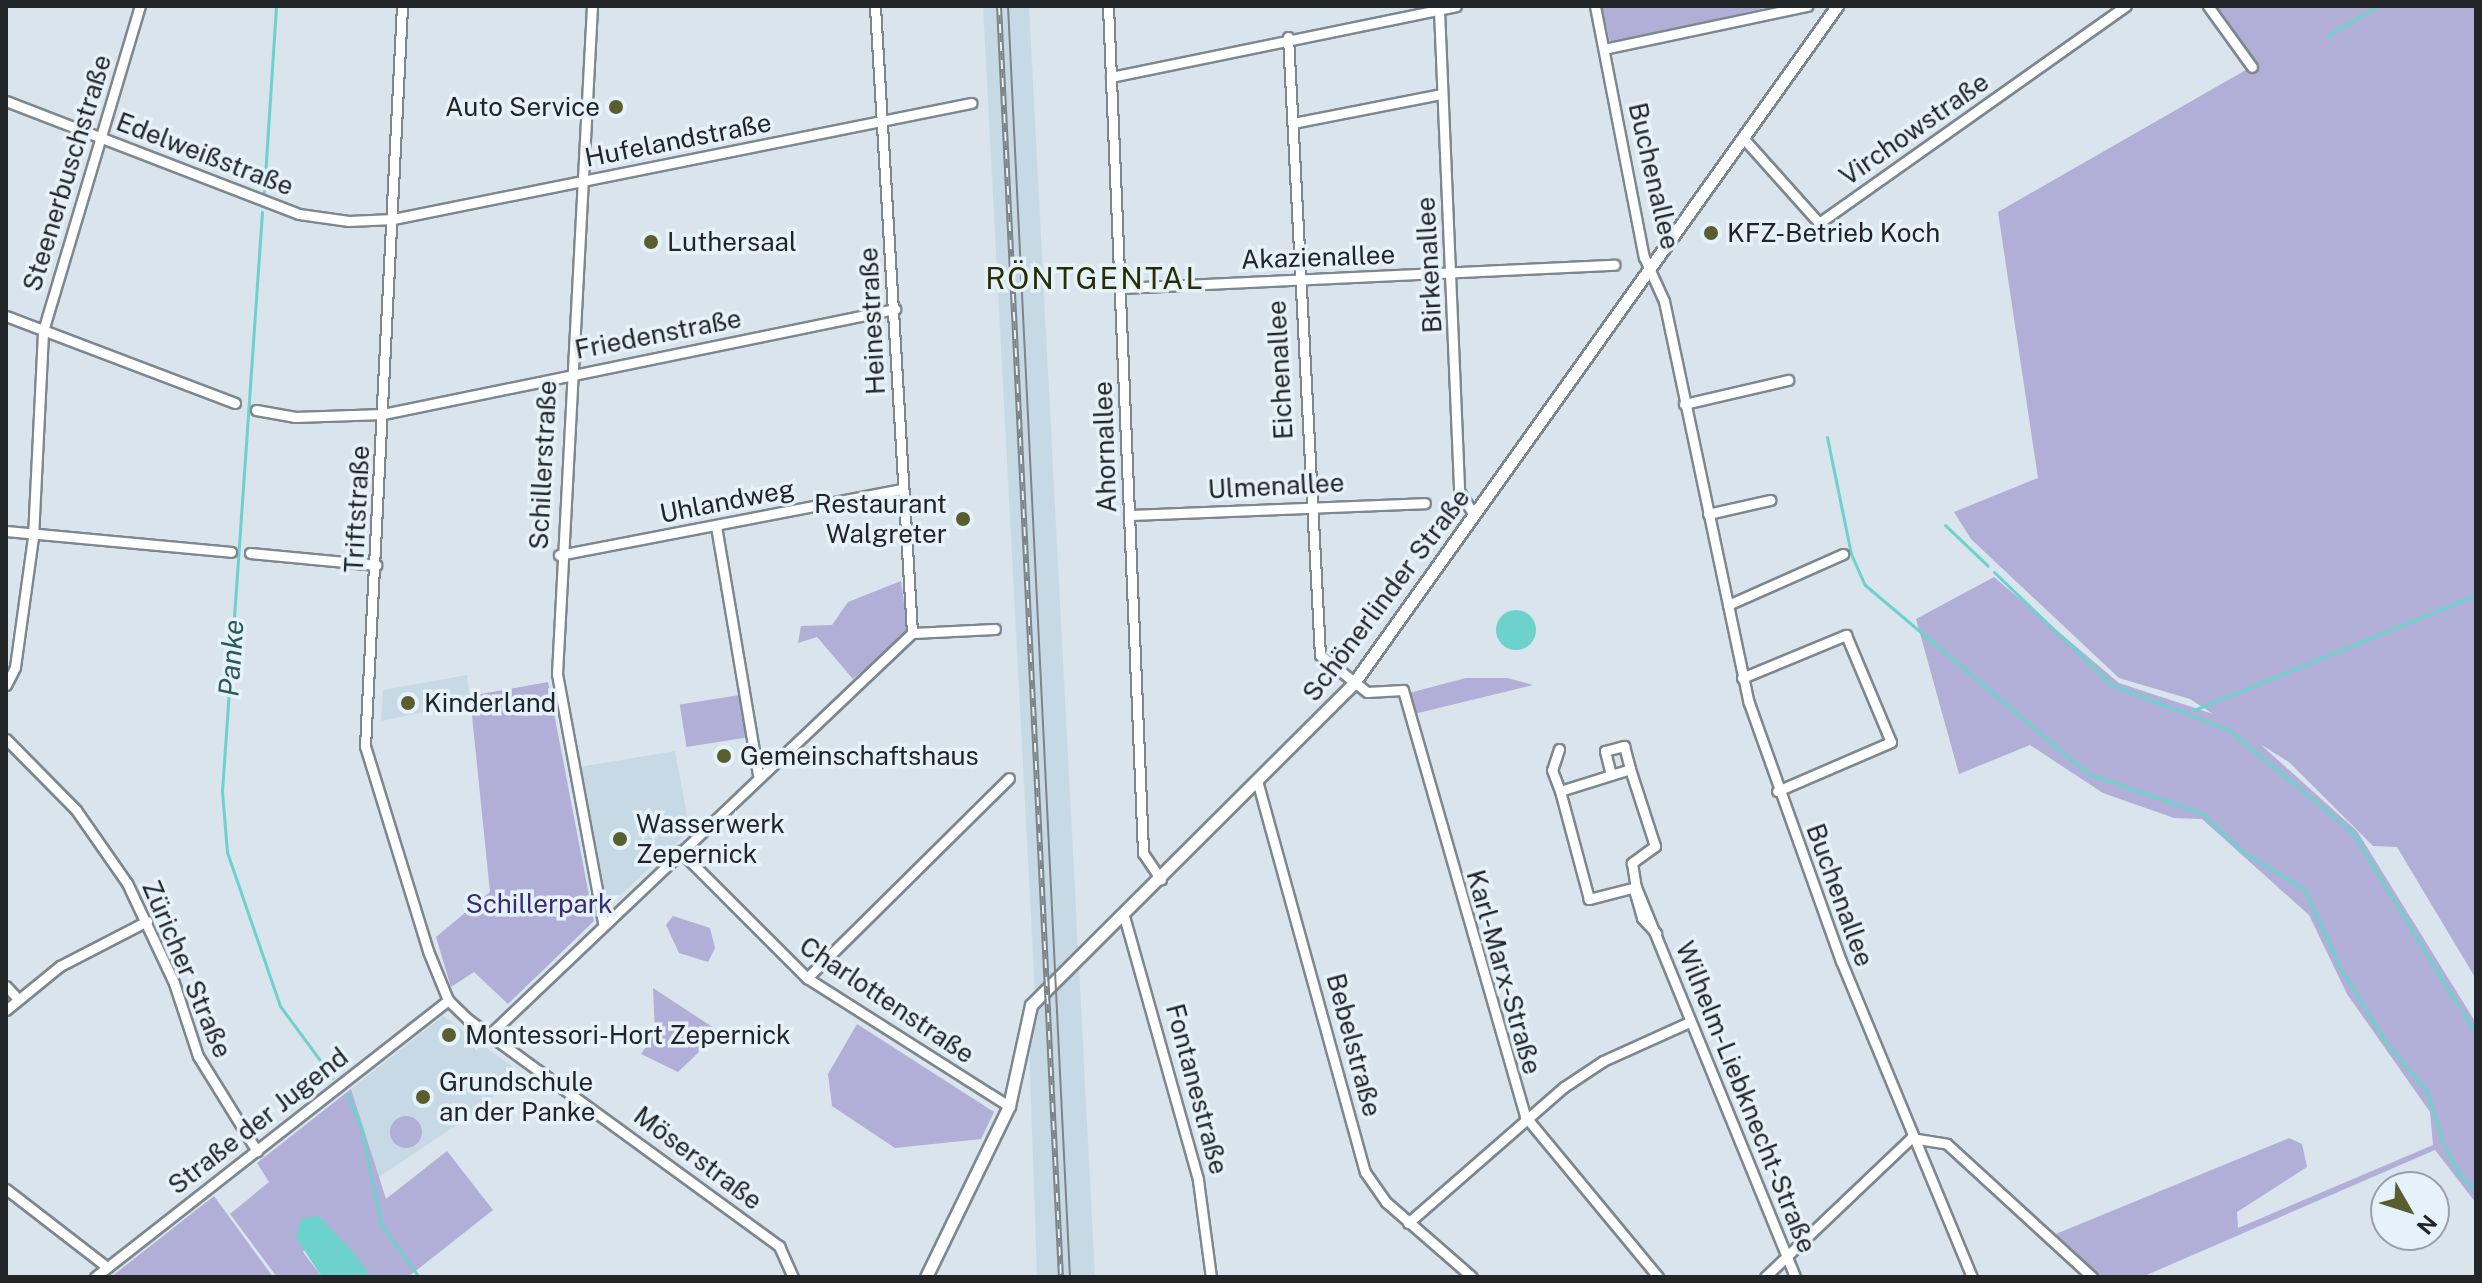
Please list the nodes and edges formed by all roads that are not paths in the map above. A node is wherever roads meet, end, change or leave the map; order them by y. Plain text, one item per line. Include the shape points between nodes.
1 (140, 6) edge
2 (402, 6) edge
3 (592, 6) edge
4 (875, 6) edge
5 (1108, 6) edge
6 (1456, 6) edge
7 (1595, 6) edge
8 (1807, 6) edge
9 (1837, 6) edge
10 (2126, 6) edge
11 (2208, 6) edge
12 (1439, 10) junction
13 (1288, 37) junction
14 (1604, 49) junction
15 (2252, 67) dead end
16 (1111, 77) junction
17 (1441, 94) junction
18 (6, 101) edge
19 (971, 103) dead end
20 (880, 121) junction
21 (1293, 123) junction
22 (102, 138) junction
23 (1744, 139) junction
24 (580, 182) junction
25 (393, 219) junction
26 (1614, 265) dead end
27 (1652, 266) junction
28 (1452, 274) junction
29 (1298, 280) junction
30 (1120, 288) junction
31 (895, 309) junction
32 (6, 316) edge
33 (43, 331) junction
34 (571, 374) junction
35 (1788, 380) dead end
36 (235, 403) dead end
37 (1684, 404) junction
38 (256, 410) dead end
39 (383, 414) junction
40 (903, 489) junction
41 (1770, 500) dead end
42 (1425, 503) dead end
43 (1308, 506) junction
44 (1708, 514) junction
45 (1129, 515) junction
46 (1474, 515) junction
47 (716, 526) junction
48 (6, 531) edge
49 (33, 537) junction
50 (231, 552) dead end
51 (250, 553) dead end
52 (1843, 554) dead end
53 (559, 555) junction
54 (376, 565) junction
55 (1728, 605) junction
56 (995, 629) dead end
57 (912, 633) junction
58 (1742, 678) junction
59 (1353, 684) junction
60 (6, 685) edge
61 (6, 739) edge
62 (1559, 749) dead end
63 (1630, 769) junction
64 (758, 774) junction
65 (1611, 775) junction
66 (1009, 778) dead end
67 (1258, 784) junction
68 (1560, 791) junction
69 (1777, 791) junction
70 (680, 851) junction
71 (1161, 880) junction
72 (1636, 887) junction
73 (1124, 916) junction
74 (147, 921) junction
75 (603, 923) junction
76 (807, 978) junction
77 (6, 986) edge
78 (17, 998) junction
79 (448, 1000) junction
80 (6, 1010) edge
81 (1687, 1023) junction
82 (489, 1035) junction
83 (1009, 1106) junction
84 (1525, 1116) junction
85 (1911, 1138) junction
86 (257, 1151) junction
87 (6, 1189) edge
88 (1408, 1223) junction
89 (1786, 1257) junction
90 (107, 1267) junction
91 (95, 1277) edge
92 (793, 1277) edge
93 (926, 1277) edge
94 (1211, 1277) edge
95 (1472, 1277) edge
96 (1658, 1277) edge
97 (1765, 1277) edge
98 (1795, 1277) edge
99 (1972, 1277) edge
100 (2092, 1277) edge

1 - 22 street, Steenerbuschstraße
2 - 25 street, Triftstraße
3 - 24 street, Schillerstraße
4 - 20 street, Heinestraße
5 - 16 street, Ahornallee
6 - 12 street
7 - 14 street, Buchenallee
8 - 14 street
9 - 23 street, Schönerlinder Straße
10 - 23 street, Virchowstraße via 1819,223
11 - 15 street
12 - 13 street
12 - 17 street, Birkenallee
13 - 16 street
13 - 21 street, Eichenallee
14 - 27 street, Buchenallee via 1644,257
16 - 30 street, Ahornallee
17 - 21 street
17 - 28 street, Birkenallee
18 - 22 street, Edelweißstraße
19 - 20 street, Hufelandstraße
20 - 24 street, Hufelandstraße
20 - 31 street, Heinestraße
21 - 29 street, Eichenallee
22 - 25 street, Edelweißstraße via 299,214
22 - 33 street, Steenerbuschstraße
23 - 27 street, Schönerlinder Straße
24 - 25 street, Hufelandstraße
24 - 34 street, Schillerstraße
25 - 39 street, Triftstraße
26 - 28 street, Akazienallee
27 - 37 street, Buchenallee
27 - 46 street, Schönerlinder Straße
28 - 29 street, Akazienallee
28 - 46 street, Birkenallee via 1459,491
29 - 30 street, Akazienallee
29 - 43 street, Eichenallee
30 - 45 street, Ahornallee
31 - 34 street, Friedenstraße
31 - 40 street, Heinestraße
32 - 33 street
33 - 36 street
33 - 49 street, Steenerbuschstraße
34 - 39 street, Friedenstraße
34 - 53 street, Schillerstraße
35 - 37 street
37 - 44 street, Buchenallee
38 - 39 street, Friedenstraße via 295,417
39 - 54 street, Triftstraße
40 - 47 street, Uhlandweg
40 - 57 street, Heinestraße
41 - 44 street
42 - 43 street, Ulmenallee
43 - 45 street, Ulmenallee
43 - 59 street, Eichenallee via 1320,655
44 - 55 street, Buchenallee
45 - 71 street, Ahornallee via 1143,853
46 - 59 street, Schönerlinder Straße
47 - 53 street, Uhlandweg
47 - 64 street
48 - 49 street
49 - 50 street
49 - 60 street, Steenerbuschstraße via 21,636
51 - 54 street
52 - 55 street
53 - 75 street, Schillerstraße via 557,674
54 - 79 street, Triftstraße via 365,746
55 - 58 street, Buchenallee
56 - 57 street
57 - 64 street
58 - 69 street, Buchenallee
58 - 69 street via 1846,635 1891,742
59 - 67 street, Schönerlinder Straße
59 - 84 street, Karl-Marx-Straße via 1367,692 1403,690
61 - 74 street, Züricher Straße via 76,810
62 - 68 street via 1552,770
63 - 65 street
63 - 65 street via 1624,746 1605,751
63 - 72 street via 1655,846 1632,863
64 - 70 street
65 - 68 street
66 - 76 street
67 - 71 street, Schönerlinder Straße
67 - 88 street, Bebelstraße via 1365,1172
68 - 72 street via 1589,899
69 - 85 street, Buchenallee
70 - 75 street
70 - 76 street, Charlottenstraße
71 - 73 street, Schönerlinder Straße
72 - 81 street, Wilhelm-Liebknecht-Straße via 1642,918 1656,933
73 - 83 street, Schönerlinder Straße via 1031,1005
73 - 94 street, Fontanestraße via 1198,1180
74 - 78 street via 81,954
74 - 86 street, Züricher Straße via 198,1056
75 - 82 street
76 - 83 street, Charlottenstraße
77 - 78 street
78 - 80 street
79 - 82 street, Möserstraße
79 - 86 street, Straße der Jugend
81 - 84 street via 1603,1061
81 - 89 street, Wilhelm-Liebknecht-Straße
82 - 92 street, Möserstraße via 779,1246
83 - 93 street, Schönerlinder Straße
84 - 88 street
84 - 96 street, Karl-Marx-Straße
85 - 89 street
85 - 99 street, Buchenallee
85 - 100 street via 1947,1144
86 - 90 street, Straße der Jugend
87 - 90 street
88 - 95 street, Bebelstraße
89 - 97 street
89 - 98 street, Wilhelm-Liebknecht-Straße
90 - 91 street, Straße der Jugend

